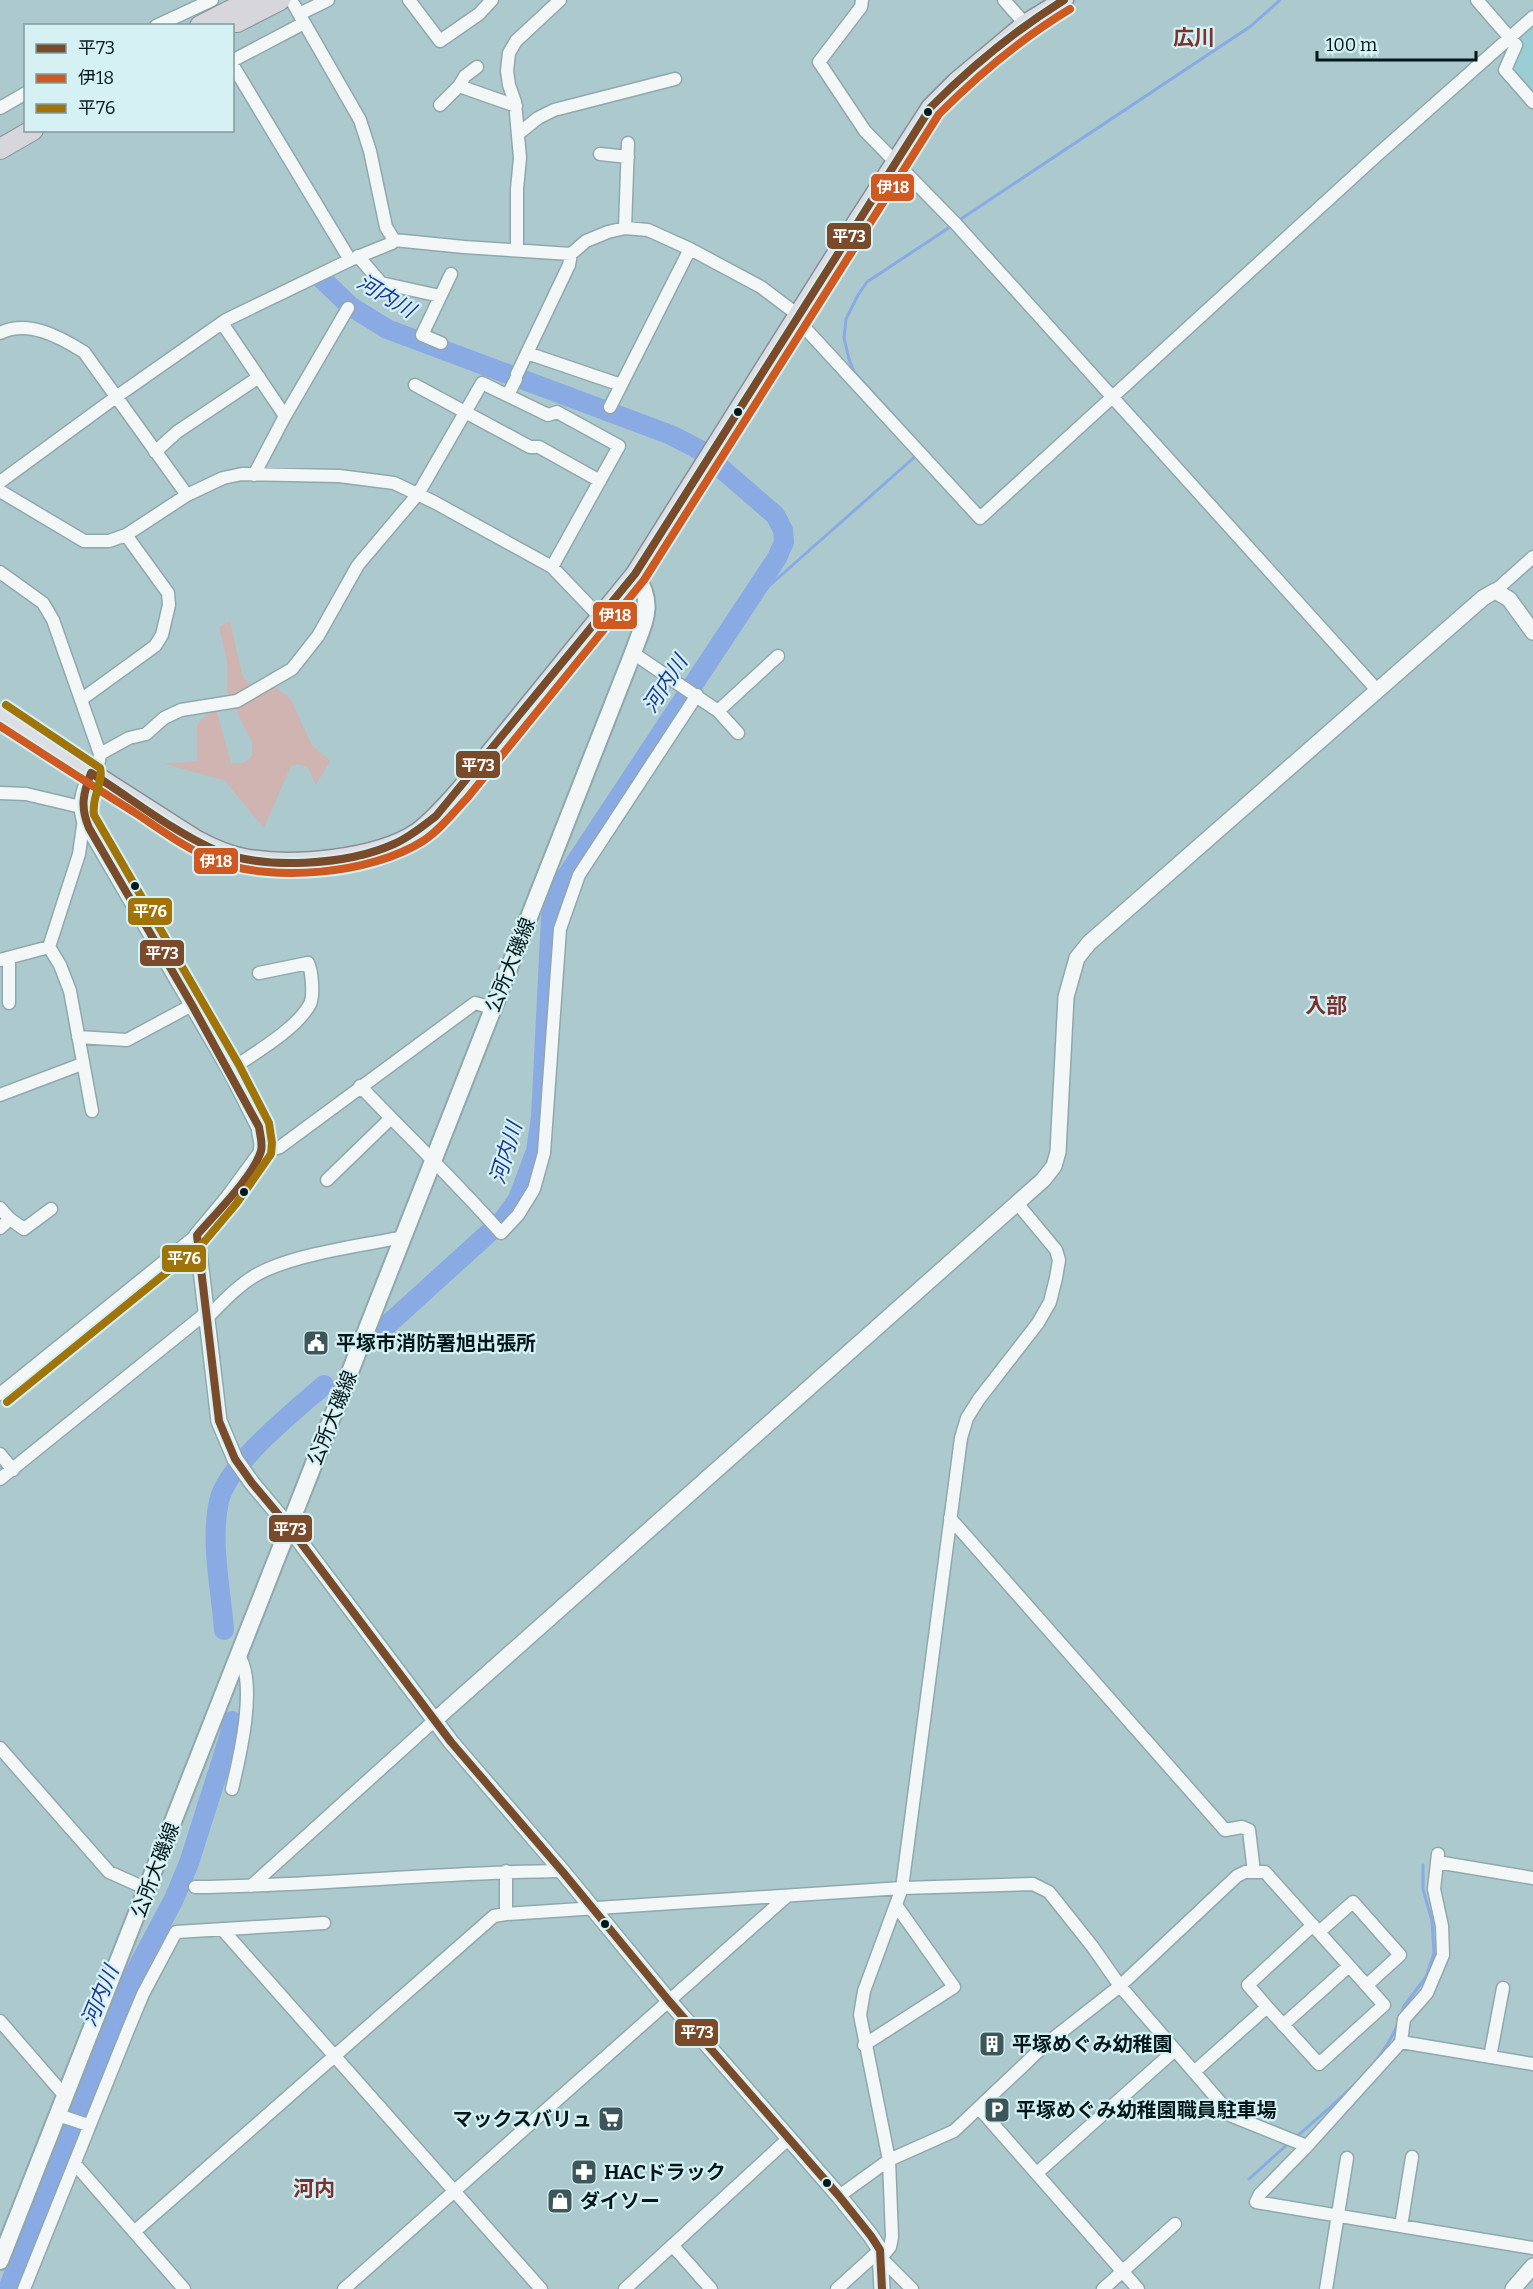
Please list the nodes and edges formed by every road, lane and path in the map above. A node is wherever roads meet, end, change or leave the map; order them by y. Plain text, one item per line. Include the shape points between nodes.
1 (212, 0) edge
2 (251, 0) edge
3 (328, 0) edge
4 (409, 0) edge
5 (560, 0) edge
6 (862, 0) edge
7 (1004, 0) edge
8 (1064, 0) edge
9 (1477, 0) edge
10 (485, 3) edge
11 (294, 11) edge
12 (1533, 17) edge
13 (160, 24) edge
14 (204, 24) edge
15 (1025, 24) junction
16 (234, 25) edge
17 (1510, 38) junction
18 (234, 60) edge
19 (234, 65) edge
20 (477, 67) dead end
21 (675, 79) dead end
22 (459, 86) junction
23 (24, 94) edge
24 (1533, 102) edge
25 (440, 105) dead end
26 (516, 106) junction
27 (0, 108) edge
28 (24, 120) edge
29 (30, 132) edge
30 (0, 134) edge
31 (518, 134) junction
32 (628, 143) dead end
33 (0, 149) edge
34 (600, 154) dead end
35 (628, 157) junction
36 (895, 160) junction
37 (625, 228) junction
38 (394, 240) junction
39 (690, 249) junction
40 (517, 250) junction
41 (571, 254) junction
42 (354, 258) junction
43 (451, 274) dead end
44 (440, 296) junction
45 (348, 309) dead end
46 (798, 315) junction
47 (222, 323) junction
48 (0, 333) edge
49 (441, 343) dead end
50 (527, 353) junction
51 (259, 377) junction
52 (415, 385) dead end
53 (621, 385) junction
54 (508, 395) junction
55 (116, 397) junction
56 (1113, 397) junction
57 (610, 407) dead end
58 (466, 412) junction
59 (285, 416) junction
60 (155, 452) junction
61 (254, 475) junction
62 (600, 481) junction
63 (0, 482) edge
64 (0, 491) edge
65 (418, 494) junction
66 (187, 495) junction
67 (126, 536) junction
68 (1533, 557) edge
69 (552, 567) junction
70 (0, 572) edge
71 (635, 574) junction
72 (1495, 591) junction
73 (600, 617) junction
74 (1533, 632) edge
75 (633, 653) junction
76 (778, 656) dead end
77 (1377, 690) junction
78 (692, 693) junction
79 (82, 699) junction
80 (718, 711) junction
81 (0, 714) edge
82 (738, 733) dead end
83 (100, 753) junction
84 (91, 773) junction
85 (0, 793) edge
86 (82, 813) junction
87 (49, 947) junction
88 (4, 959) edge
89 (259, 973) dead end
90 (9, 1004) dead end
91 (192, 1005) junction
92 (492, 1008) junction
93 (78, 1037) junction
94 (82, 1064) junction
95 (230, 1070) junction
96 (360, 1086) junction
97 (0, 1095) edge
98 (92, 1111) dead end
99 (391, 1118) junction
100 (261, 1153) junction
101 (431, 1160) junction
102 (327, 1180) dead end
103 (1017, 1203) junction
104 (0, 1208) edge
105 (51, 1209) dead end
106 (5, 1224) edge
107 (197, 1234) junction
108 (404, 1237) junction
109 (206, 1316) junction
110 (0, 1394) edge
111 (0, 1454) edge
112 (13, 1470) junction
113 (0, 1479) edge
114 (950, 1518) junction
115 (289, 1527) junction
116 (238, 1656) junction
117 (435, 1720) junction
118 (0, 1748) edge
119 (232, 1789) dead end
120 (506, 1871) junction
121 (562, 1871) junction
122 (1254, 1872) junction
123 (1533, 1878) edge
124 (251, 1886) junction
125 (195, 1887) dead end
126 (902, 1888) junction
127 (147, 1889) junction
128 (786, 1897) junction
129 (896, 1905) junction
130 (593, 1909) junction
131 (506, 1914) junction
132 (324, 1923) dead end
133 (222, 1929) junction
134 (1316, 1929) junction
135 (1349, 1966) junction
136 (1366, 1985) junction
137 (1120, 1986) junction
138 (1503, 1988) dead end
139 (669, 2001) junction
140 (1267, 2007) junction
141 (0, 2021) edge
142 (1283, 2025) junction
143 (1401, 2042) junction
144 (864, 2045) junction
145 (1175, 2050) junction
146 (336, 2056) junction
147 (1490, 2057) junction
148 (1533, 2064) edge
149 (1194, 2072) junction
150 (65, 2096) junction
151 (979, 2108) junction
152 (62, 2116) junction
153 (88, 2125) junction
154 (788, 2139) junction
155 (1307, 2146) junction
156 (1413, 2157) dead end
157 (1347, 2158) dead end
158 (889, 2160) junction
159 (75, 2164) junction
160 (1037, 2174) junction
161 (455, 2191) junction
162 (839, 2196) junction
163 (1338, 2216) junction
164 (1175, 2224) dead end
165 (1401, 2226) junction
166 (134, 2232) junction
167 (673, 2246) junction
168 (1533, 2248) edge
169 (881, 2254) junction
170 (0, 2261) edge
171 (1533, 2266) edge
172 (1123, 2270) junction
173 (24, 2289) edge
174 (184, 2289) edge
175 (345, 2289) edge
176 (541, 2289) edge
177 (625, 2289) edge
178 (711, 2289) edge
179 (837, 2289) edge
180 (882, 2289) edge
181 (912, 2289) edge
182 (1103, 2289) edge
183 (1138, 2289) edge
184 (1326, 2289) edge
185 (1513, 2289) edge

1 - 13 street
2 - 14 highway
3 - 11 street
4 - 10 street via 440,41
5 - 26 street via 516,41 509,53 507,70
6 - 36 street via 861,7 819,62 865,130
7 - 15 street
8 - 15 main road
9 - 17 street
11 - 16 highway
11 - 18 street
11 - 38 street via 360,120 386,227
12 - 17 street
15 - 36 main road via 931,107
17 - 24 street via 1516,45 1505,70
17 - 56 street
19 - 42 street
20 - 22 street
21 - 31 street via 554,110
22 - 25 street
22 - 26 street
23 - 27 street
26 - 31 street
28 - 30 highway
29 - 33 highway
31 - 40 street
32 - 35 street
34 - 35 street
35 - 37 street
36 - 46 main road
36 - 56 street
37 - 39 street via 648,230
37 - 41 street via 586,241
38 - 40 street
38 - 42 street
39 - 46 street via 761,287
39 - 53 street
40 - 41 street
41 - 50 street
42 - 44 street via 381,283
42 - 47 street
43 - 44 street
44 - 49 street via 422,335
45 - 59 street
46 - 56 street via 804,327 980,519
46 - 71 main road
47 - 51 street
47 - 55 street
48 - 55 street via 11,327 32,328 69,343 84,352
50 - 53 street
50 - 54 street
51 - 59 street
51 - 60 street via 177,432
52 - 58 street
53 - 57 street
54 - 58 street via 482,383
54 - 62 street via 548,415 557,412 619,446
55 - 60 street
55 - 63 street
56 - 77 street
58 - 62 street
58 - 65 street
59 - 61 street
60 - 66 street
61 - 65 street via 339,476 394,483
61 - 66 street via 223,478
62 - 69 street
64 - 67 street via 84,541 109,542
65 - 69 street
65 - 83 street via 358,565 318,636 292,669 237,701 182,710 164,718 146,734
66 - 67 street
67 - 79 street via 168,593 162,634 155,646
68 - 72 street
69 - 73 street
70 - 79 street via 43,603
71 - 73 main road
71 - 75 main road, 公所大磯線 via 648,597
72 - 74 street via 1509,599
72 - 77 street
73 - 84 main road via 436,816 416,833 384,848 351,857 284,862 234,856 197,840
75 - 78 street
75 - 92 main road, 公所大磯線
76 - 80 street
77 - 103 street via 1089,943 1077,958 1066,997 1059,1152 1043,1180
78 - 80 street
78 - 101 street via 579,875 567,906 560,929 544,1153 534,1189 501,1233 447,1172
79 - 83 street
80 - 82 street
81 - 84 main road
83 - 84 street
84 - 86 street
85 - 86 street via 26,794
86 - 87 street via 79,855
86 - 91 street
87 - 88 street
87 - 93 street via 70,990
88 - 90 street
89 - 95 street via 308,963 312,971 311,1003 288,1029
91 - 93 street via 127,1040
91 - 95 street
92 - 96 street via 475,1003
92 - 101 main road, 公所大磯線
93 - 94 street
94 - 97 street
94 - 98 street
95 - 100 street via 259,1127
96 - 99 street
96 - 100 street via 280,1147
99 - 101 street
99 - 102 street
100 - 107 street
101 - 108 main road, 公所大磯線
103 - 114 street via 1056,1250 1056,1278 1050,1302 1038,1323 967,1418
103 - 117 street
104 - 106 street
105 - 106 street via 24,1229
107 - 109 street
107 - 110 street
108 - 109 street via 282,1264 256,1275
108 - 115 main road, 公所大磯線
109 - 112 street
109 - 115 street via 219,1421 235,1459
111 - 112 street
112 - 113 street
114 - 122 street via 1225,1830 1249,1830
114 - 126 street
115 - 116 main road, 公所大磯線
115 - 117 street
116 - 119 street via 247,1681 240,1757
116 - 127 main road, 公所大磯線
117 - 121 street
117 - 124 street
118 - 127 street via 109,1872
120 - 121 street
120 - 124 street
120 - 131 street
121 - 130 street
122 - 134 street via 1265,1872
122 - 137 street via 1237,1876
123 - 143 street via 1438,1858 1434,1889 1443,1955 1427,1993 1404,2019
124 - 125 street
126 - 128 street
126 - 129 street
126 - 137 street via 1033,1884 1049,1892
127 - 150 main road, 公所大磯線
128 - 130 street
128 - 139 street
129 - 144 street via 864,1991 860,2016
129 - 144 street via 954,1987
130 - 131 street
130 - 139 street
131 - 146 street via 494,1916
132 - 133 street
133 - 146 street
133 - 153 street via 176,1932 143,1994
134 - 135 street
134 - 136 street via 1353,1902 1400,1955
134 - 140 street via 1248,1985
135 - 136 street
135 - 142 street
136 - 142 street via 1384,2006 1319,2064
137 - 145 street
137 - 151 street via 1046,2044
138 - 147 street
139 - 154 street
139 - 161 street
140 - 142 street
140 - 149 street
141 - 150 street
143 - 147 street
143 - 155 street
144 - 158 street
145 - 149 street
145 - 160 street
146 - 161 street
146 - 166 street
147 - 148 street
149 - 155 street via 1232,2116
150 - 152 main road, 公所大磯線
151 - 158 street via 954,2131
151 - 160 street
152 - 153 street
152 - 170 main road, 公所大磯線
153 - 159 street
154 - 162 street
154 - 167 street
155 - 163 street via 1256,2202
156 - 165 street
157 - 163 street
158 - 162 street
158 - 169 street via 892,2237 890,2247
159 - 166 street
159 - 173 street
160 - 172 street
161 - 175 street
161 - 176 street
162 - 169 street
163 - 165 street
163 - 184 street
164 - 172 street
165 - 168 street
166 - 174 street
167 - 177 street
167 - 178 street
169 - 179 street
169 - 180 street
169 - 181 street
171 - 185 street
172 - 182 street
172 - 183 street

